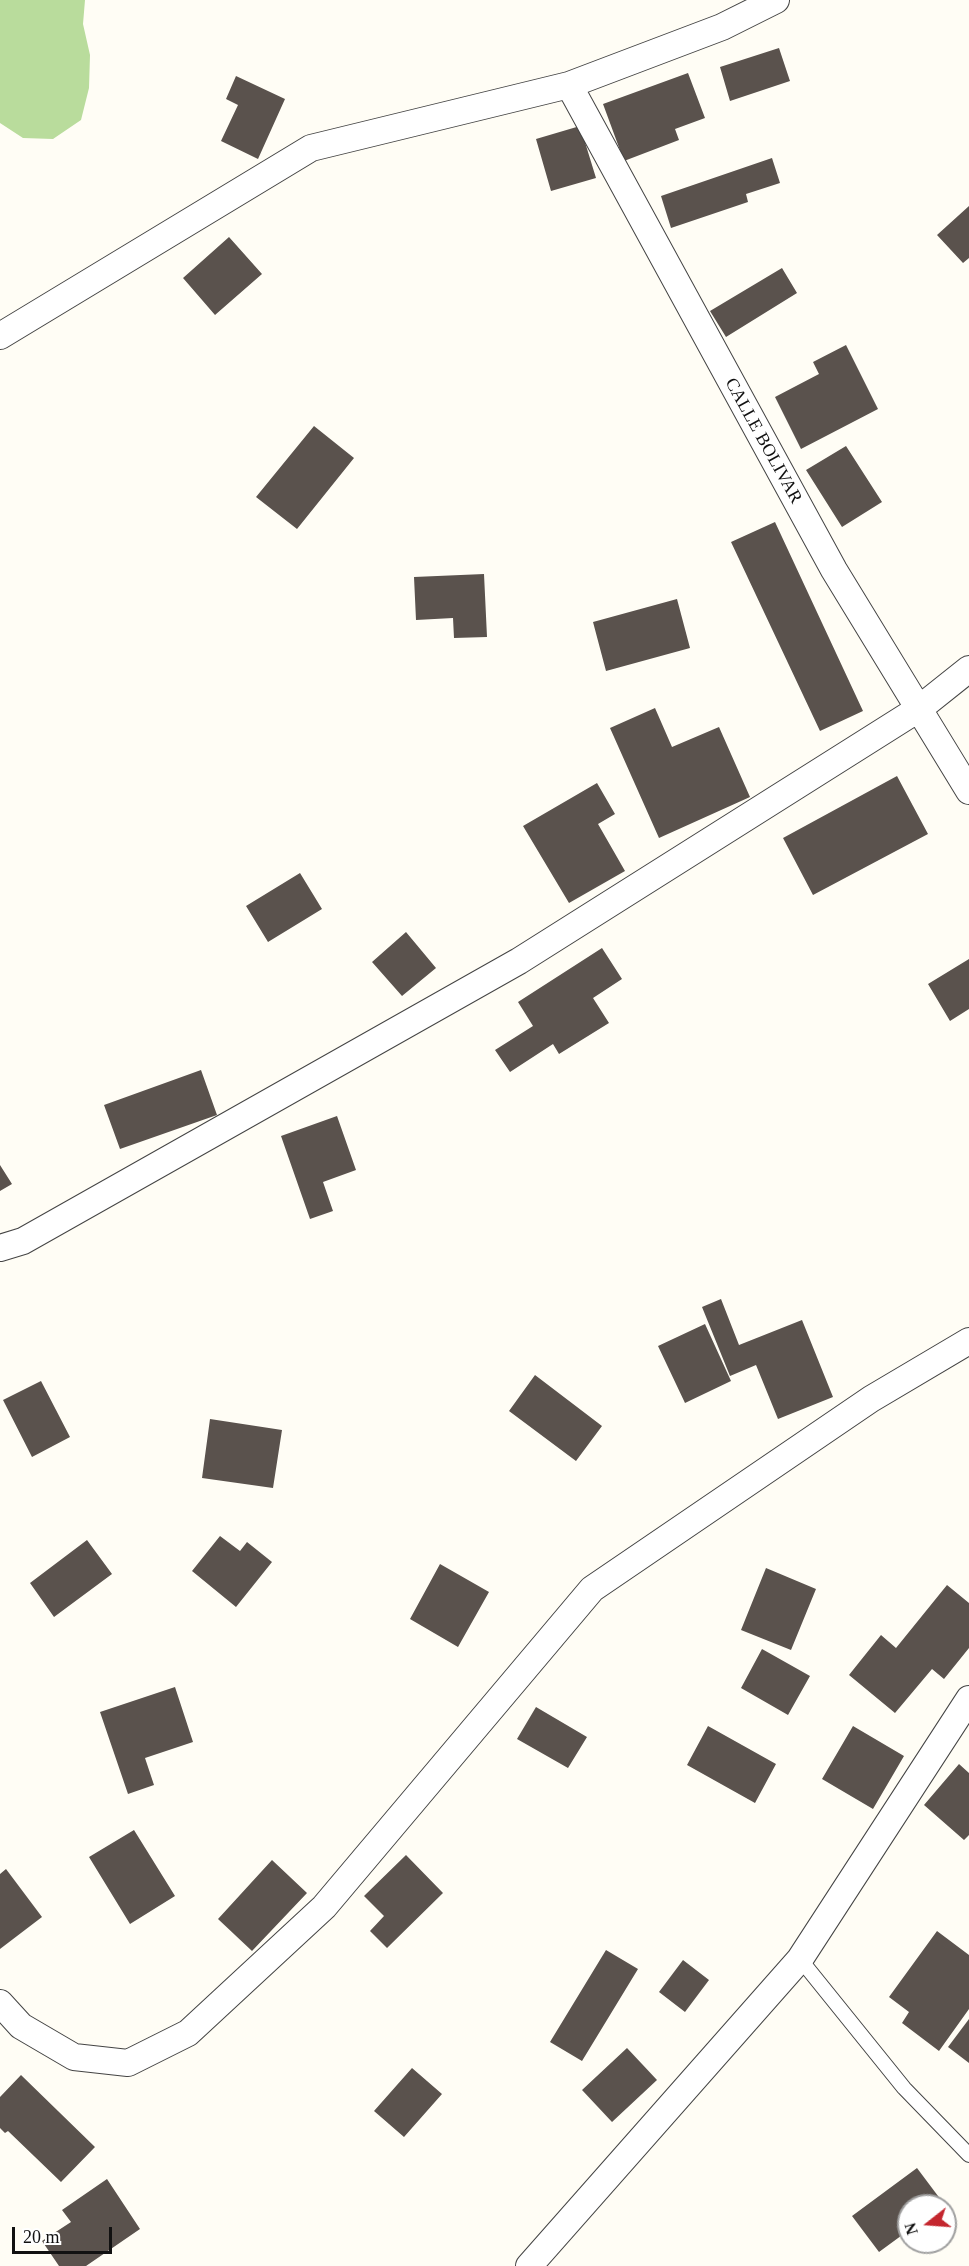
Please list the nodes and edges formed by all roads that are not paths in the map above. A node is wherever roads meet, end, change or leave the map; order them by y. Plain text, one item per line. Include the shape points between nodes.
1 (776, 0) edge
2 (568, 85) junction
3 (0, 336) edge
4 (969, 669) edge
5 (920, 708) junction
6 (969, 791) edge
7 (0, 1248) edge
8 (969, 1341) edge
9 (969, 1699) edge
10 (801, 1959) junction
11 (0, 2003) edge
12 (969, 2155) edge
13 (529, 2266) edge

1 - 2 street via 722,27
2 - 3 street via 311,148
2 - 5 street, CALLE BOLIVAR via 834,570
4 - 5 street
5 - 6 street, CALLE BOLIVAR
5 - 7 street via 519,961 23,1241
8 - 11 street via 871,1399 592,1589 324,1907 188,2033 128,2063 74,2057 21,2026
9 - 10 street
10 - 12 lane via 904,2088
10 - 13 street

